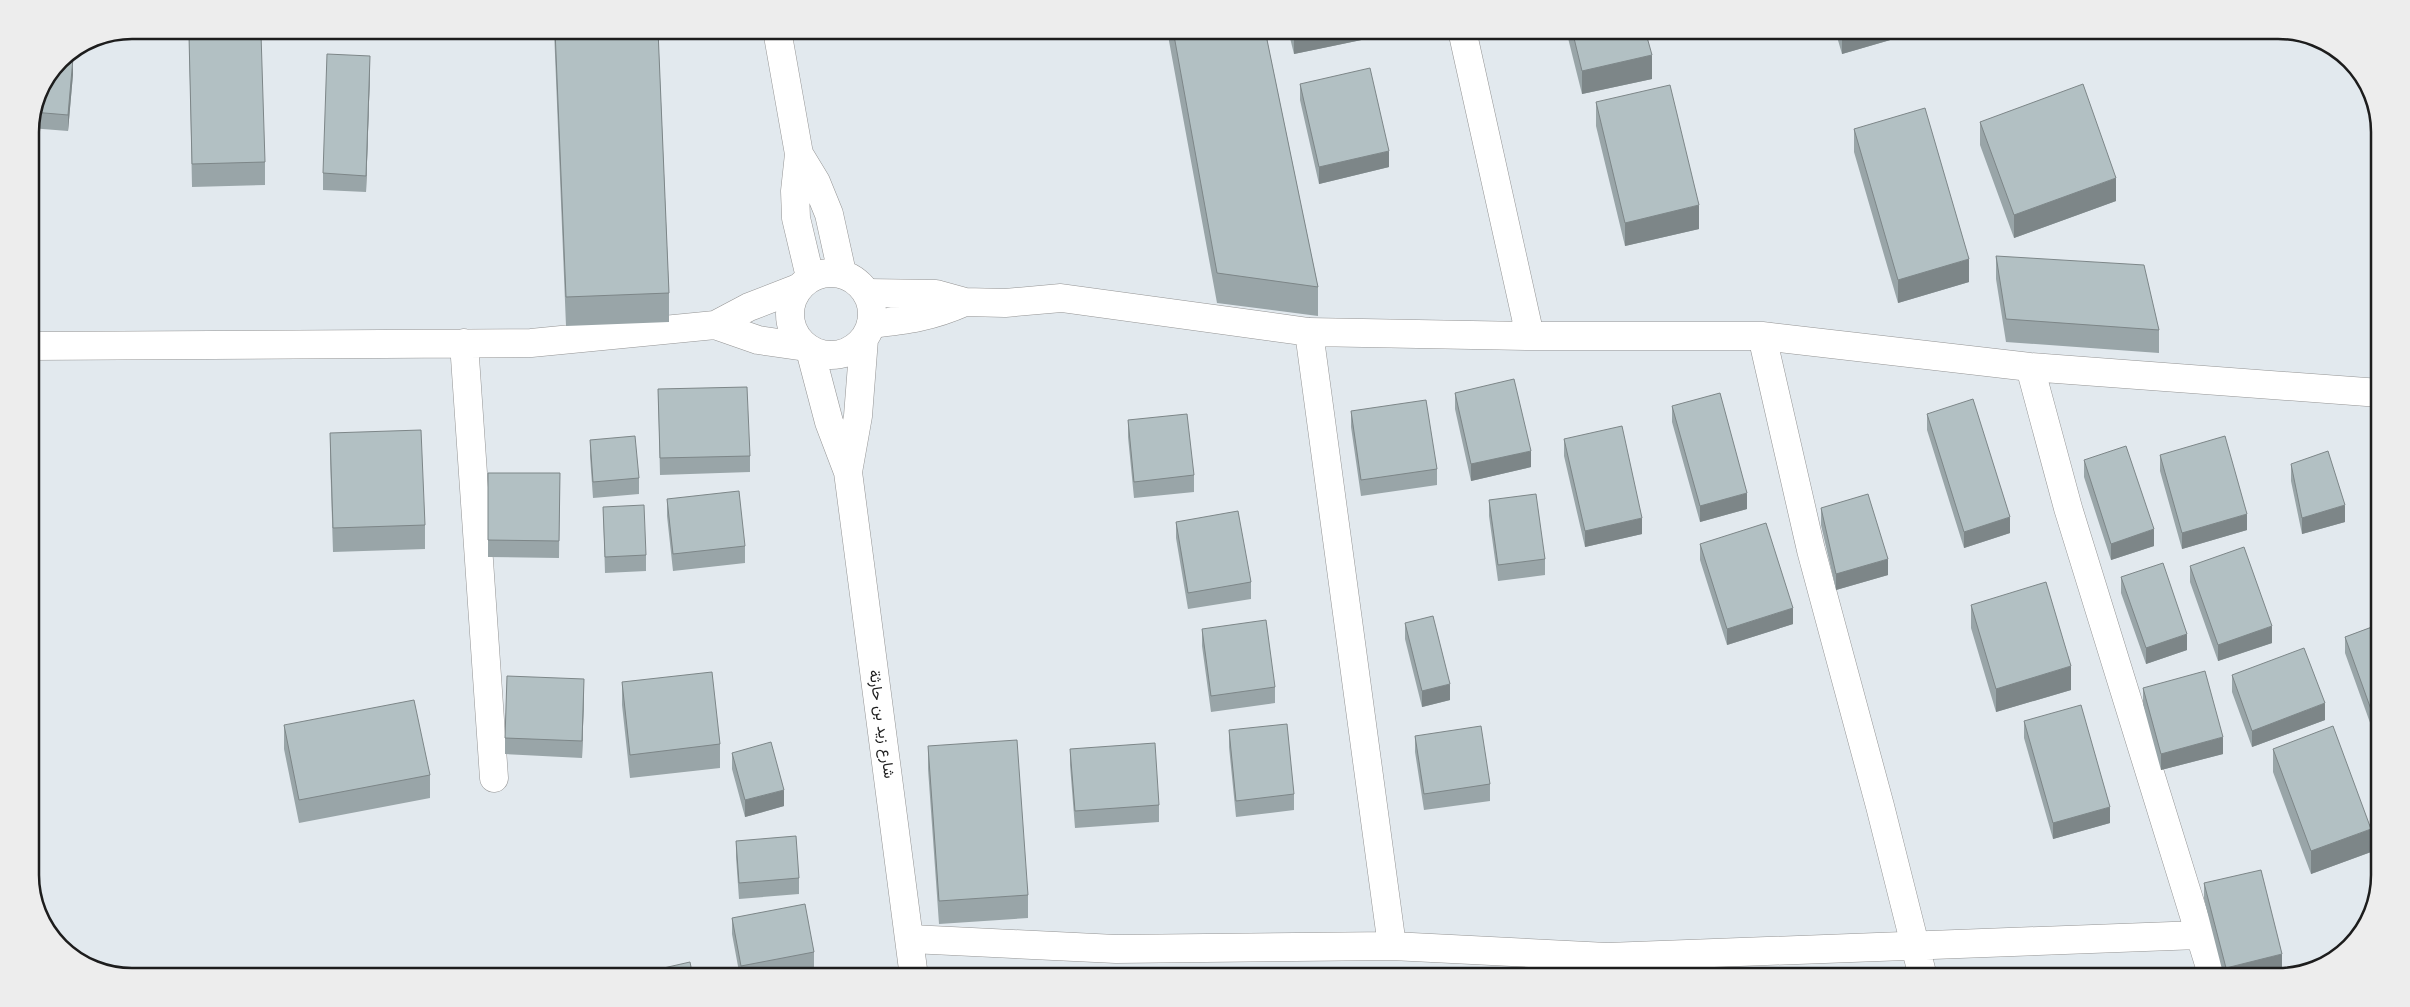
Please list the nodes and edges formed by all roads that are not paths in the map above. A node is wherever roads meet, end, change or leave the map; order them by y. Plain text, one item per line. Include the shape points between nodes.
1 (779, 39) edge
2 (1464, 39) edge
3 (799, 154) junction
4 (842, 273) junction
5 (804, 282) junction
6 (867, 293) junction
7 (965, 302) junction
8 (715, 326) junction
9 (868, 332) junction
10 (1309, 332) junction
11 (1530, 336) junction
12 (1762, 336) junction
13 (464, 344) junction
14 (39, 346) edge
15 (808, 348) junction
16 (2030, 367) junction
17 (2371, 392) edge
18 (848, 472) junction
19 (494, 778) dead end
20 (2199, 935) junction
21 (911, 939) junction
22 (1392, 946) junction
23 (1915, 946) junction
24 (1663, 966) edge
25 (913, 968) edge
26 (1921, 968) edge
27 (2210, 968) edge

1 - 3 street
2 - 11 street
3 - 4 street via 816,182 829,214
3 - 5 street via 796,218
4 - 5 street via 825,272
4 - 6 street
5 - 8 street
5 - 15 street via 791,303 790,319 795,335
6 - 7 street via 936,294
6 - 9 street via 872,308
7 - 9 street via 936,315
7 - 10 street via 1005,303 1061,298
8 - 13 street via 531,343
8 - 15 street via 758,340
9 - 15 street via 853,349 839,354 825,355
9 - 18 street, شارع زيد بن حارثة
10 - 11 street
10 - 22 street
11 - 12 street
12 - 16 street
12 - 23 street via 1810,550 1878,796
13 - 14 street
13 - 19 street
15 - 18 street, شارع زيد بن حارثة via 829,422
16 - 17 street
16 - 20 street via 2068,508
18 - 21 street, شارع زيد بن حارثة
20 - 23 street
20 - 27 street
21 - 22 street via 1116,949
21 - 25 street, شارع زيد بن حارثة
22 - 24 street via 1607,957
23 - 24 street
23 - 26 street

